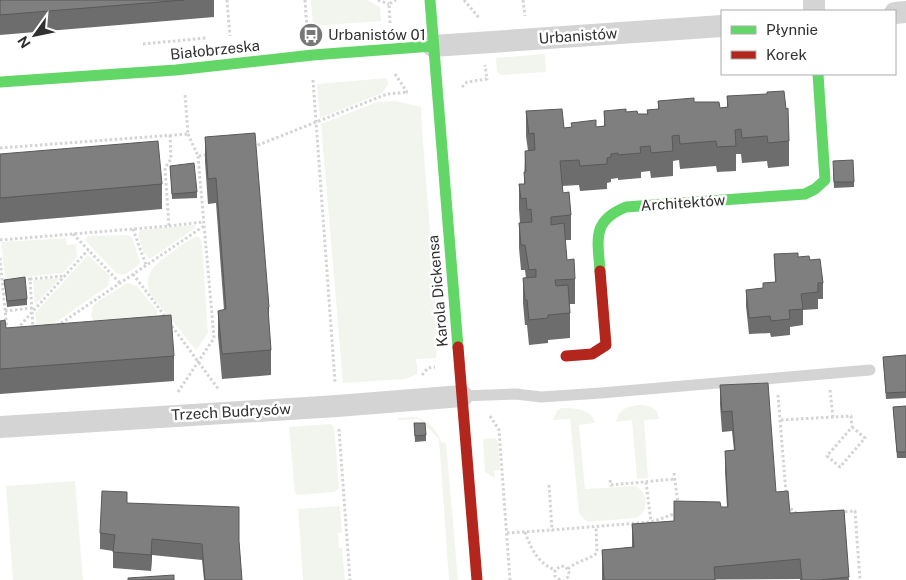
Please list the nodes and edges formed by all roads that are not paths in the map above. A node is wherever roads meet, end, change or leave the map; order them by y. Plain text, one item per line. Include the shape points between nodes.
1 (430, 0) edge
2 (721, 26) edge
3 (434, 46) junction
4 (818, 75) edge
5 (0, 82) edge
6 (566, 356) dead end
7 (870, 370) dead end
8 (462, 396) junction
9 (0, 426) edge
10 (478, 580) edge

1 - 3 street, Karola Dickensa
2 - 3 street, Urbanistów
3 - 5 street, Białobrzeska via 176,70
3 - 8 street, Karola Dickensa
4 - 6 street, Architektów via 825,180 805,194 626,207 612,212 601,223 598,238 606,345 592,354
7 - 8 lane via 541,397 516,394
8 - 9 street, Trzech Budrysów
8 - 10 street, Karola Dickensa

